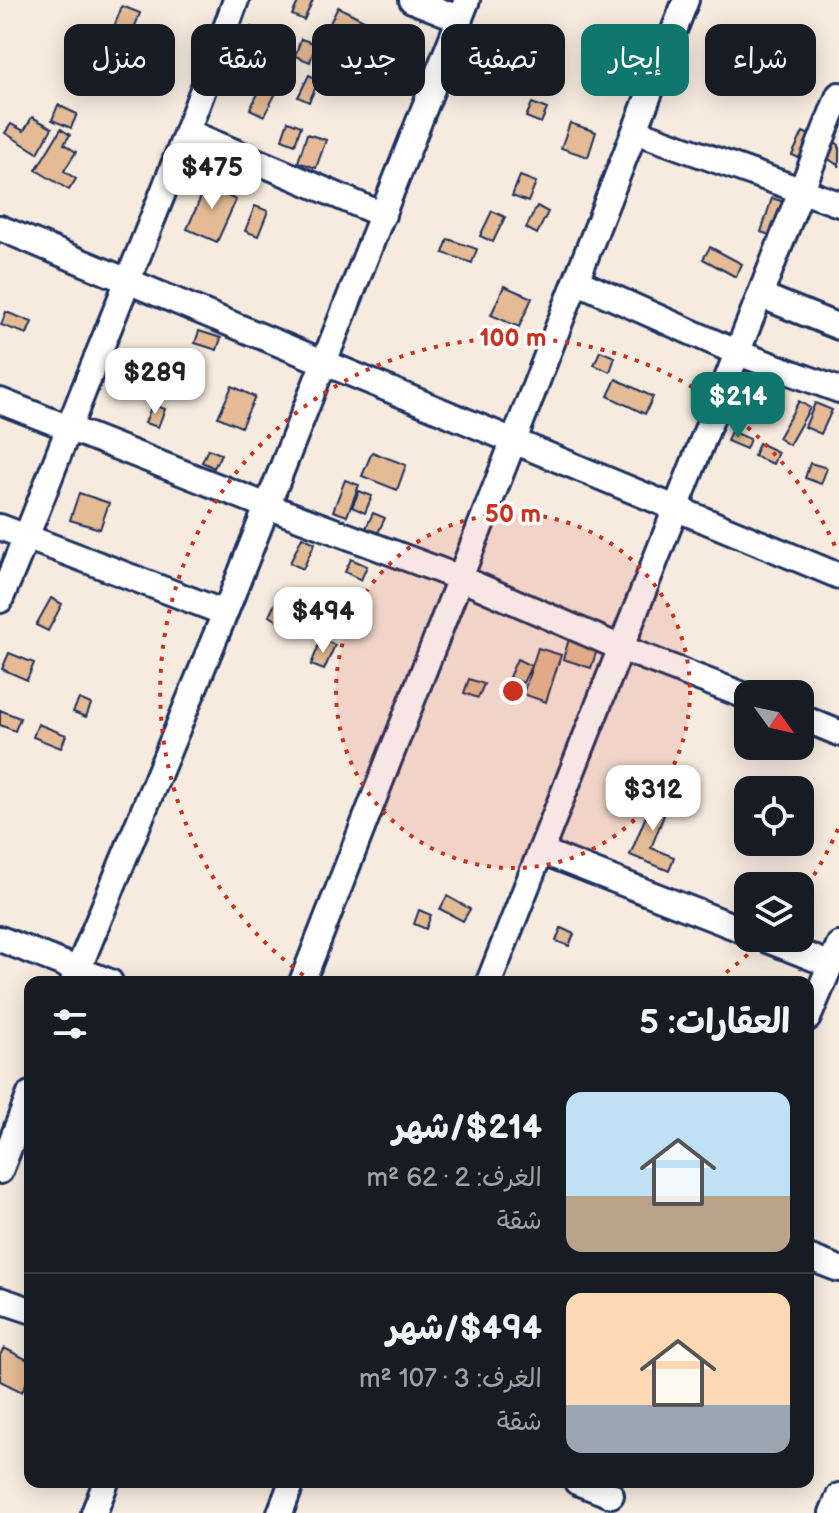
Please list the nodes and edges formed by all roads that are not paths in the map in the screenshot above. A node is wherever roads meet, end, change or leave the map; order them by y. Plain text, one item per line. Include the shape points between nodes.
1 (236, 0) edge
2 (412, 0) edge
3 (686, 0) edge
4 (463, 9) edge
5 (839, 95) edge
6 (635, 131) junction
7 (188, 132) junction
8 (802, 189) junction
9 (839, 204) edge
10 (383, 215) junction
11 (0, 228) edge
12 (576, 281) junction
13 (127, 282) junction
14 (760, 295) junction
15 (839, 327) edge
16 (738, 353) junction
17 (324, 363) junction
18 (839, 390) edge
19 (0, 401) edge
20 (68, 428) junction
21 (513, 442) junction
22 (267, 506) junction
23 (675, 510) junction
24 (0, 527) edge
25 (27, 538) junction
26 (839, 576) edge
27 (460, 578) junction
28 (0, 600) edge
29 (225, 613) junction
30 (621, 648) junction
31 (734, 692) edge
32 (814, 723) edge
33 (839, 733) edge
34 (541, 851) junction
35 (734, 927) edge
36 (0, 939) edge
37 (814, 950) edge
38 (835, 955) edge
39 (76, 975) edge
40 (304, 976) edge
41 (491, 976) edge
42 (814, 1004) edge
43 (24, 1109) edge
44 (0, 1171) edge
45 (814, 1259) edge
46 (839, 1269) edge
47 (0, 1300) edge
48 (24, 1308) edge
49 (104, 1488) edge
50 (290, 1488) edge
51 (590, 1488) edge
52 (610, 1497) edge
53 (94, 1513) edge
54 (280, 1513) edge

1 - 7 street
2 - 4 street
3 - 6 street
4 - 10 street
5 - 8 street
6 - 8 street
6 - 12 street
7 - 10 street
7 - 13 street
8 - 9 street
8 - 14 street
10 - 17 street
11 - 13 street
12 - 16 street
12 - 21 street
13 - 17 street
13 - 20 street
14 - 15 street
14 - 16 street
16 - 18 street
16 - 23 street
17 - 21 street
17 - 22 street
19 - 20 street
20 - 22 street
20 - 25 street
21 - 23 street
21 - 27 street
22 - 27 street
22 - 29 street
23 - 26 street
23 - 30 street
24 - 25 street
25 - 28 street
25 - 29 street
27 - 30 street
27 - 40 street
29 - 39 street
30 - 31 street
30 - 34 street
32 - 33 street
34 - 35 street
34 - 41 street
36 - 39 street
37 - 38 street
38 - 42 street
43 - 44 street
45 - 46 street
47 - 48 street
49 - 53 street
50 - 54 street
51 - 52 street

